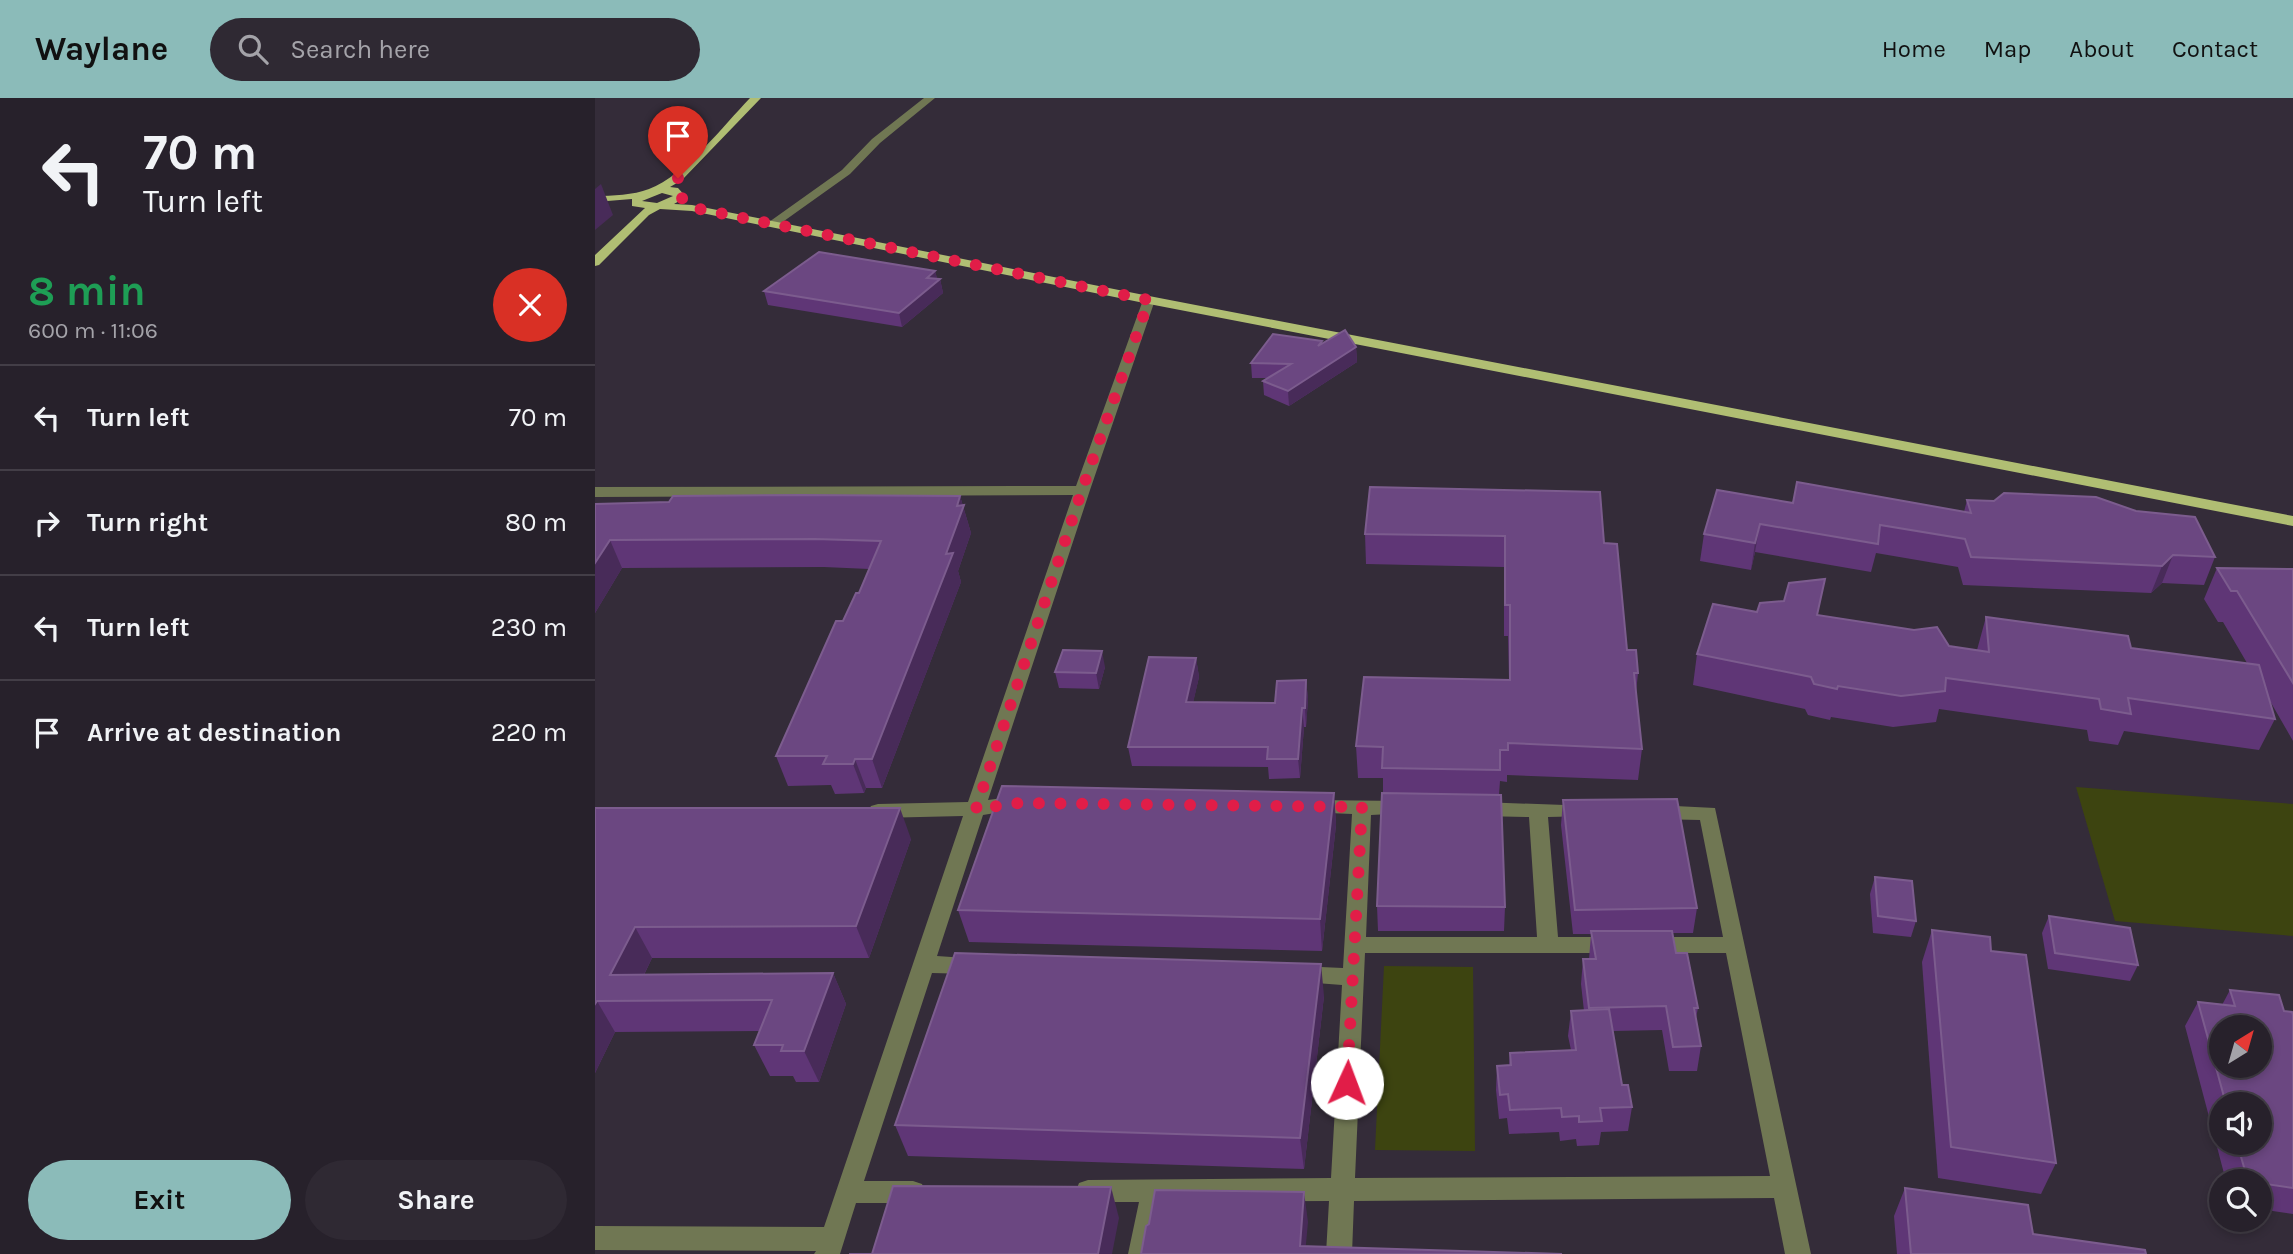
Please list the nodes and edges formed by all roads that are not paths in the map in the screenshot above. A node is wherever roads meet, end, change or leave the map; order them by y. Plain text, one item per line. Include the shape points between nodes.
1 (756, 98) edge
2 (930, 98) edge
3 (678, 178) junction
4 (649, 192) junction
5 (679, 194) junction
6 (600, 199) edge
7 (638, 205) junction
8 (658, 206) junction
9 (699, 209) junction
10 (636, 220) junction
11 (773, 224) junction
12 (595, 262) edge
13 (1149, 300) junction
14 (1082, 490) junction
15 (595, 492) edge
16 (2293, 521) edge
17 (1034, 803) edge
18 (1293, 807) edge
19 (1362, 807) junction
20 (1416, 808) edge
21 (976, 809) junction
22 (1457, 809) edge
23 (1538, 810) junction
24 (865, 811) edge
25 (1604, 811) edge
26 (1630, 812) edge
27 (1354, 945) junction
28 (1548, 945) junction
29 (1735, 945) junction
30 (923, 964) junction
31 (993, 966) edge
32 (1283, 975) edge
33 (1352, 977) junction
34 (1785, 1187) junction
35 (1343, 1189) junction
36 (1153, 1191) junction
37 (846, 1192) junction
38 (930, 1192) edge
39 (1069, 1192) edge
40 (595, 1238) edge
41 (829, 1247) edge
42 (1141, 1254) edge
43 (1339, 1254) edge
44 (1798, 1254) edge

1 - 3 main road
2 - 11 street via 846,172
3 - 4 main road
3 - 5 main road
4 - 5 main road via 668,189
4 - 6 main road
4 - 7 main road via 635,201
5 - 8 main road
5 - 9 main road
6 - 7 main road
7 - 8 main road
7 - 10 main road
8 - 9 main road
8 - 10 main road
9 - 11 main road
10 - 12 main road
11 - 13 main road
13 - 14 street
13 - 16 main road
14 - 15 street
14 - 21 street
17 - 21 street
18 - 19 street
19 - 20 street
19 - 27 street
21 - 24 street
21 - 30 street
22 - 23 street
23 - 25 street
23 - 28 street
26 - 29 street via 1708,813
27 - 28 street
27 - 33 street
28 - 29 street
29 - 34 street
30 - 31 street
30 - 37 street
32 - 33 street
33 - 35 street
34 - 35 street
34 - 44 street
35 - 36 street
35 - 43 street
36 - 39 street
36 - 42 street
37 - 38 street
37 - 41 street
40 - 41 street

